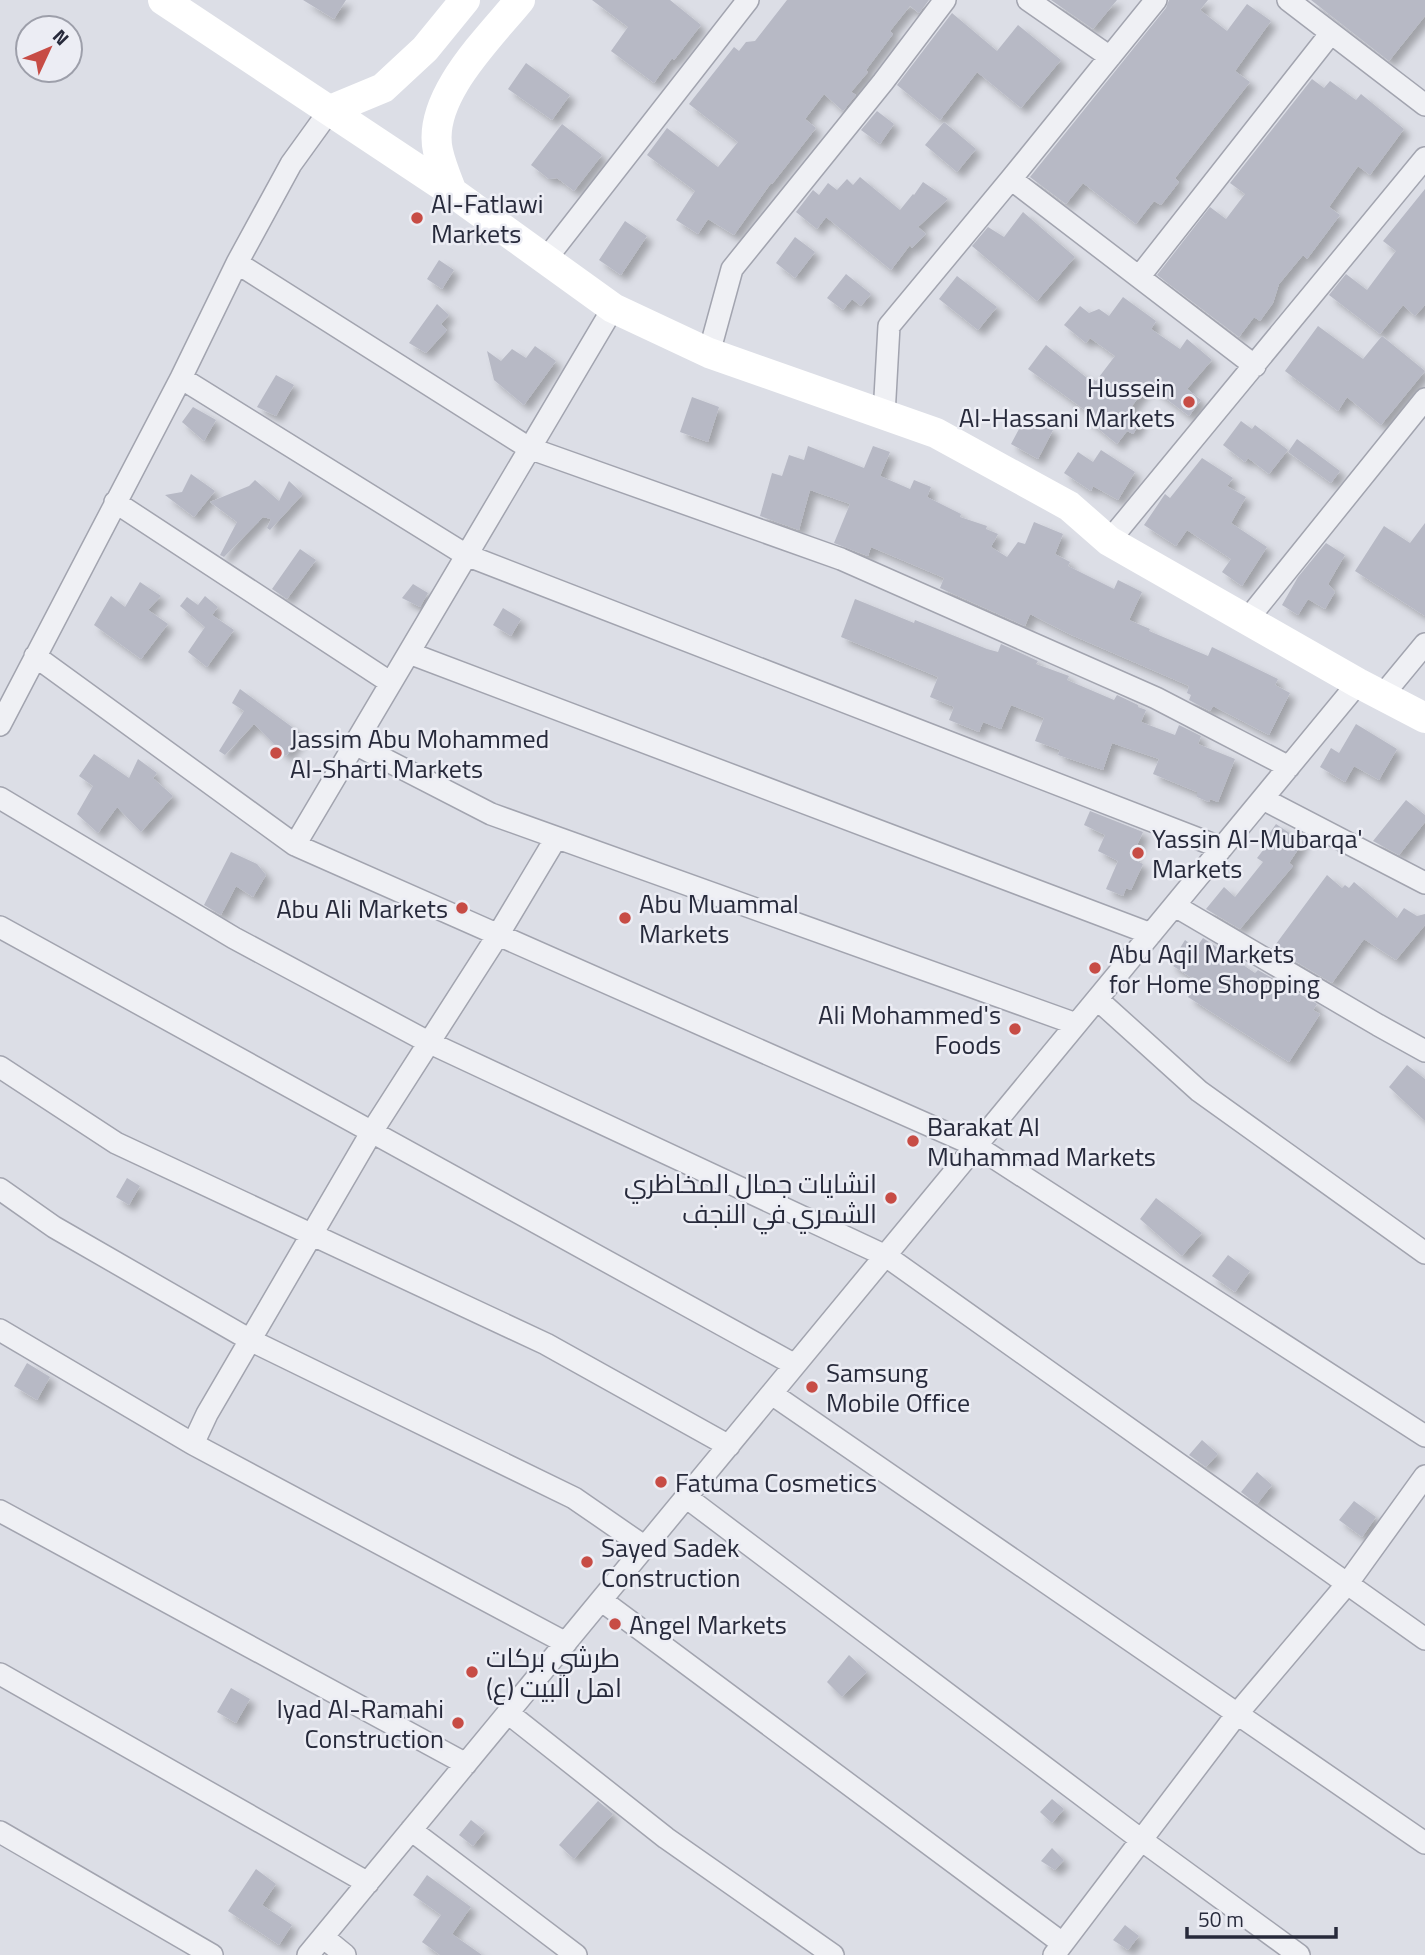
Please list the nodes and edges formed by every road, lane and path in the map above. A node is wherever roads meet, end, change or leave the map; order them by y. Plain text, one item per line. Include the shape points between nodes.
1 (163, 0) edge
2 (465, 0) edge
3 (520, 0) edge
4 (748, 0) edge
5 (945, 0) edge
6 (1028, 0) edge
7 (1156, 0) edge
8 (1289, 0) edge
9 (1331, 33) junction
10 (425, 49) junction
11 (1110, 57) junction
12 (461, 72) junction
13 (1425, 105) edge
14 (330, 110) junction
15 (1425, 158) edge
16 (1011, 179) junction
17 (452, 192) junction
18 (546, 259) junction
19 (237, 264) junction
20 (1139, 277) junction
21 (613, 308) junction
22 (709, 353) junction
23 (1255, 366) junction
24 (181, 378) junction
25 (1425, 399) edge
26 (884, 415) junction
27 (529, 448) junction
28 (115, 502) junction
29 (1109, 541) junction
30 (466, 555) junction
31 (1247, 620) junction
32 (1425, 643) edge
33 (409, 653) junction
34 (35, 656) junction
35 (391, 683) junction
36 (1370, 690) junction
37 (1425, 718) edge
38 (0, 725) edge
39 (355, 744) junction
40 (1289, 767) junction
41 (0, 799) edge
42 (1263, 799) junction
43 (556, 838) junction
44 (295, 845) junction
45 (1222, 848) junction
46 (1425, 883) edge
47 (1174, 906) junction
48 (0, 927) edge
49 (1151, 934) junction
50 (498, 935) junction
51 (1097, 999) junction
52 (1076, 1024) junction
53 (430, 1043) junction
54 (1425, 1051) edge
55 (0, 1067) edge
56 (372, 1133) junction
57 (976, 1146) junction
58 (0, 1189) edge
59 (312, 1235) junction
60 (1425, 1253) edge
61 (886, 1256) junction
62 (0, 1329) edge
63 (251, 1341) junction
64 (795, 1365) junction
65 (772, 1394) junction
66 (1425, 1436) edge
67 (193, 1444) junction
68 (729, 1446) junction
69 (1425, 1476) edge
70 (686, 1497) junction
71 (0, 1511) edge
72 (645, 1547) junction
73 (1347, 1584) junction
74 (601, 1600) junction
75 (1425, 1639) edge
76 (566, 1643) junction
77 (0, 1674) edge
78 (508, 1713) junction
79 (1237, 1714) junction
80 (466, 1764) junction
81 (411, 1830) junction
82 (0, 1832) edge
83 (1140, 1839) junction
84 (1425, 1843) edge
85 (368, 1883) junction
86 (323, 1937) junction
87 (1058, 1949) edge
88 (212, 1955) edge
89 (308, 1955) edge
90 (345, 1955) edge
91 (576, 1955) edge
92 (833, 1955) edge
93 (1299, 1955) edge

1 - 14 street
2 - 10 street
3 - 12 street
4 - 18 street
5 - 22 street via 732,269
6 - 11 street
7 - 11 street
8 - 9 street
9 - 13 street
9 - 20 street
10 - 12 street via 427,62 436,73 449,76
10 - 14 street via 383,88
11 - 16 street
12 - 17 street via 439,115 437,149
14 - 17 street
14 - 19 street via 291,164
15 - 23 street
16 - 20 street
16 - 26 street via 889,326
17 - 18 street
18 - 21 street
19 - 24 street
19 - 27 street
20 - 23 street
21 - 22 street
21 - 27 street
22 - 26 street
23 - 29 street
24 - 28 street
24 - 30 street
25 - 31 street
26 - 29 street via 936,433 1069,506
27 - 30 street
27 - 40 street via 841,559 1156,698
28 - 34 street
28 - 35 street
29 - 31 street
30 - 33 street
30 - 45 street
31 - 36 street
32 - 36 street
33 - 35 street
33 - 49 street
34 - 38 street
34 - 44 street
35 - 39 street
36 - 37 street
36 - 40 street
39 - 43 street via 491,814
39 - 44 street
40 - 42 street
41 - 53 street via 234,938
42 - 45 street
42 - 46 street
43 - 50 street
43 - 52 street
44 - 50 street
45 - 47 street
47 - 49 street
47 - 54 street
48 - 56 street
49 - 51 street
50 - 53 street
50 - 57 street
51 - 52 street
51 - 60 street via 1199,1091
52 - 57 street
53 - 56 street
53 - 61 street
55 - 59 street via 116,1143
56 - 59 street
56 - 64 street
57 - 61 street
57 - 66 street
58 - 63 street via 54,1227
59 - 63 street
59 - 68 street via 546,1344
61 - 64 street
61 - 73 street
62 - 67 street
63 - 67 street
63 - 72 street via 574,1498
64 - 65 street
65 - 68 street
65 - 79 street
67 - 76 street
68 - 70 street
69 - 73 street
70 - 72 street
70 - 83 street
71 - 80 street
72 - 74 street
73 - 75 street
73 - 79 street
74 - 76 street
74 - 87 street
76 - 78 street
77 - 85 street
78 - 80 street
78 - 92 street via 666,1838
79 - 83 street
79 - 84 street
80 - 81 street
81 - 85 street
81 - 91 street
82 - 88 street
83 - 87 street
83 - 93 street
85 - 86 street
86 - 89 street
86 - 90 street

